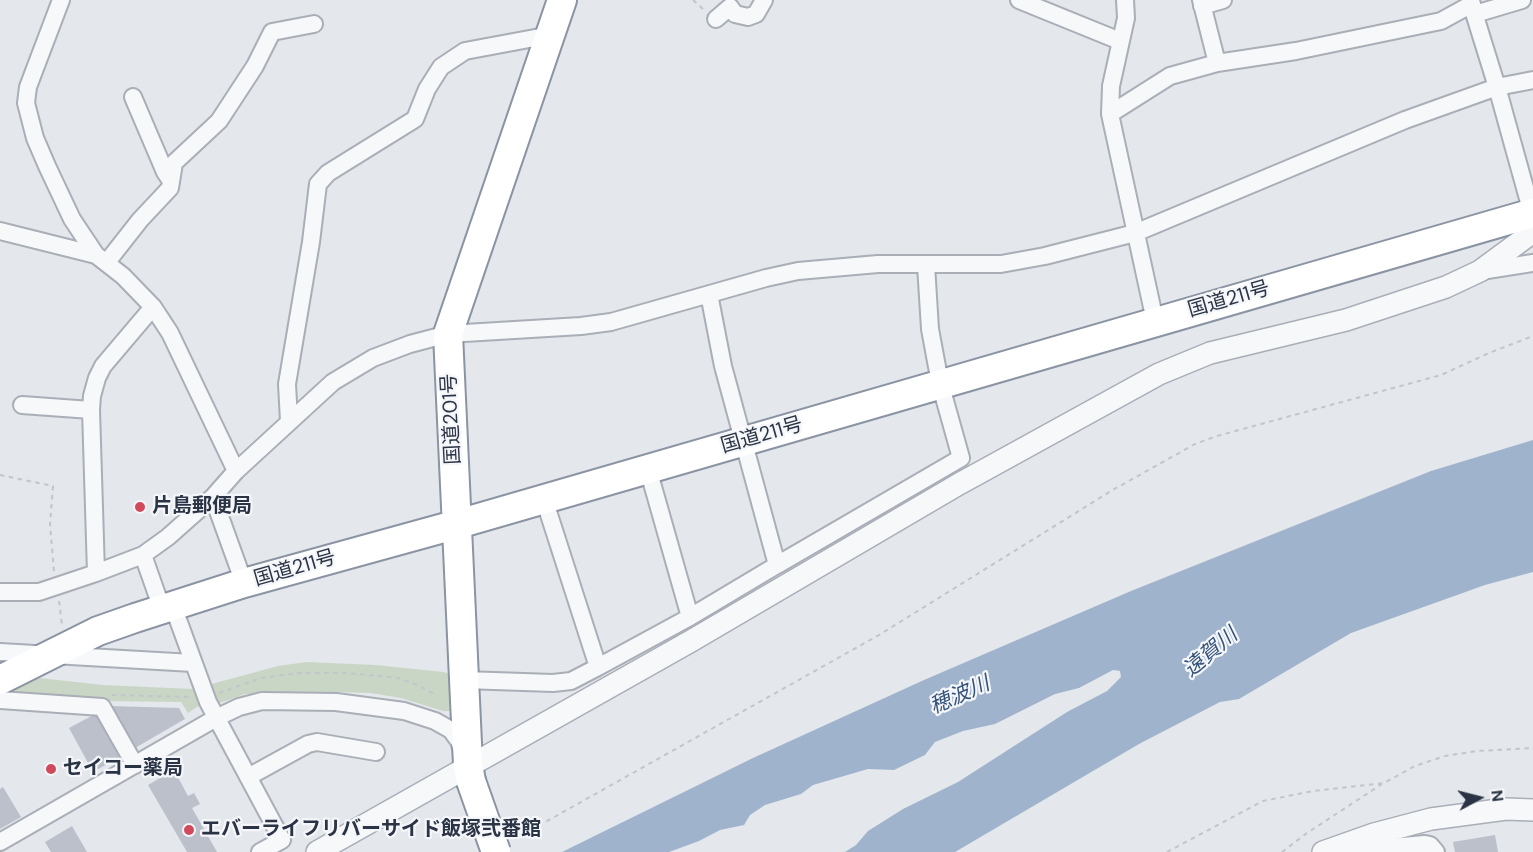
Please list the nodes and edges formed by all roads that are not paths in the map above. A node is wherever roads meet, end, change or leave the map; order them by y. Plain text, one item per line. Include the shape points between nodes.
1 (61, 0) edge
2 (562, 0) edge
3 (764, 0) edge
4 (1019, 0) edge
5 (1125, 0) edge
6 (1223, 0) edge
7 (1522, 0) edge
8 (1202, 3) edge
9 (1472, 6) edge
10 (716, 19) dead end
11 (314, 24) dead end
12 (549, 39) junction
13 (1120, 41) junction
14 (1217, 63) junction
15 (1533, 80) edge
16 (1497, 87) junction
17 (133, 97) dead end
18 (1110, 114) junction
19 (171, 181) junction
20 (1533, 220) edge
21 (0, 233) edge
22 (1135, 233) junction
23 (101, 259) junction
24 (1533, 263) edge
25 (926, 266) junction
26 (1480, 271) junction
27 (709, 294) junction
28 (153, 307) junction
29 (1155, 321) junction
30 (448, 334) junction
31 (940, 384) junction
32 (22, 405) dead end
33 (91, 410) junction
34 (290, 421) junction
35 (743, 441) junction
36 (648, 469) junction
37 (236, 471) junction
38 (213, 497) junction
39 (544, 499) junction
40 (458, 524) junction
41 (143, 555) junction
42 (777, 565) junction
43 (96, 573) junction
44 (244, 583) junction
45 (0, 592) edge
46 (168, 607) junction
47 (690, 617) junction
48 (0, 652) edge
49 (49, 655) junction
50 (193, 663) junction
51 (598, 667) junction
52 (0, 680) edge
53 (464, 680) junction
54 (0, 700) edge
55 (216, 718) junction
56 (376, 752) dead end
57 (135, 765) junction
58 (470, 773) junction
59 (248, 777) junction
60 (1533, 810) edge
61 (0, 842) edge
62 (504, 846) edge
63 (1331, 850) edge
64 (260, 852) edge
65 (317, 852) edge
66 (1436, 852) edge

1 - 23 street via 28,87 26,103 35,138 72,219
2 - 12 highway, 国道201号
3 - 10 street via 756,14 748,17 735,14 730,8
4 - 13 street
5 - 13 street via 1126,18
6 - 8 street
7 - 9 street
8 - 14 street
9 - 14 street via 1441,21
9 - 16 street
11 - 19 street via 272,32 219,121 174,162
12 - 30 highway, 国道201号
12 - 34 street via 540,37 465,51 441,67 415,119 328,173 318,184 287,384
13 - 18 street
14 - 18 street via 1170,76
15 - 16 street
16 - 20 street
16 - 22 street via 1405,120
17 - 19 street
18 - 22 street
19 - 23 street via 170,188
20 - 26 street
20 - 29 highway, 国道211号
21 - 23 street
22 - 25 street via 1001,264
22 - 29 street
23 - 28 street
24 - 26 street
25 - 27 street via 878,264 798,271
25 - 31 street via 930,329
26 - 58 street via 1446,287 1346,320 1210,353 1159,374 959,484
27 - 30 street via 611,322
27 - 35 street
28 - 33 street via 103,366
28 - 37 street via 170,333
29 - 31 highway, 国道211号
30 - 34 street via 373,358 333,382
30 - 40 highway, 国道201号
31 - 35 highway, 国道211号
31 - 42 street via 961,458
32 - 33 street
33 - 43 street
34 - 37 street
35 - 36 highway, 国道211号
35 - 42 street
36 - 39 highway, 国道211号
36 - 47 street
37 - 38 street
38 - 41 street
38 - 44 street
39 - 40 highway, 国道211号
39 - 51 street
40 - 44 highway, 国道211号
40 - 53 highway, 国道201号
41 - 43 street
41 - 46 street
42 - 47 street
43 - 45 street via 39,592
44 - 46 highway, 国道211号
46 - 49 highway, 国道211号 via 98,631
46 - 50 street
47 - 51 street
48 - 49 street
49 - 50 street
49 - 52 highway, 国道211号
50 - 55 street
51 - 53 street via 571,681 553,683
53 - 58 highway, 国道201号
54 - 57 street via 102,707
55 - 57 street
55 - 58 street via 262,701 336,702 404,711 451,730
55 - 59 street
56 - 59 street via 316,742
57 - 61 street
58 - 62 highway, 国道201号, bridge
58 - 65 street
59 - 64 street via 282,840
60 - 63 street via 1506,809 1431,819
63 - 66 street via 1425,844

